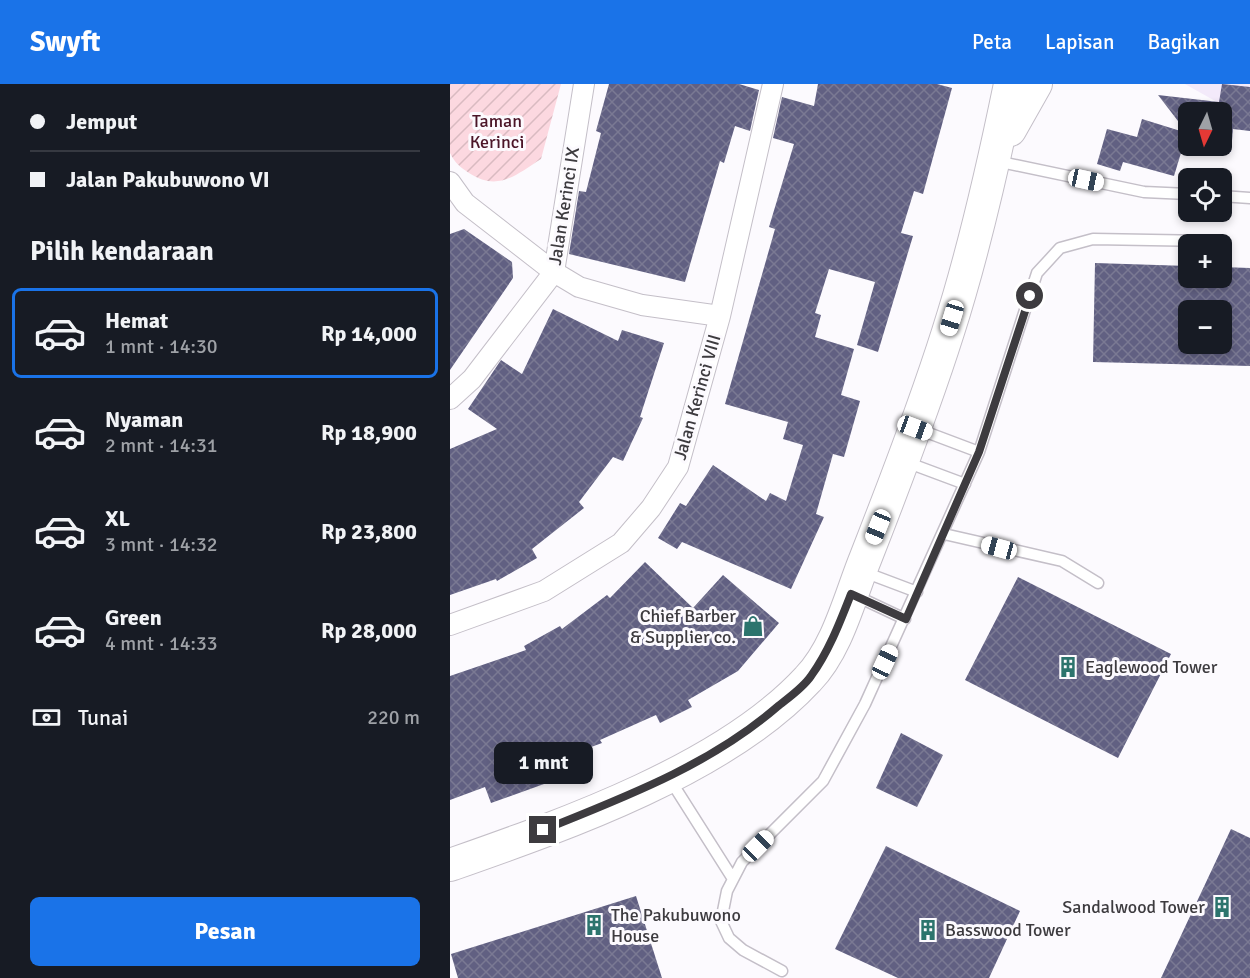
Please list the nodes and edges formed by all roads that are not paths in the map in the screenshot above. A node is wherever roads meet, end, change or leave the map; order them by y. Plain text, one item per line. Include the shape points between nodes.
1 (584, 84) edge
2 (773, 84) edge
3 (1010, 84) edge
4 (1036, 84) edge
5 (994, 161) junction
6 (450, 182) edge
7 (1178, 194) edge
8 (1232, 197) edge
9 (1250, 198) edge
10 (458, 206) edge
11 (1178, 240) edge
12 (554, 272) junction
13 (720, 316) junction
14 (450, 399) edge
15 (915, 428) junction
16 (979, 452) junction
17 (904, 461) junction
18 (965, 484) junction
19 (944, 534) junction
20 (856, 582) junction
21 (1098, 583) dead end
22 (916, 592) junction
23 (906, 619) junction
24 (450, 625) edge
25 (668, 776) junction
26 (450, 865) edge
27 (733, 879) junction
28 (782, 971) dead end

1 - 12 street, Jalan Kerinci IX
2 - 13 street, Jalan Kerinci VIII
3 - 5 main road
4 - 5 main road
5 - 7 lane via 1144,192
5 - 15 main road via 962,286
6 - 10 street
8 - 9 lane
10 - 12 street
11 - 16 lane via 1093,239 1060,248 1037,273
12 - 13 street via 579,287 642,305
12 - 14 street, Jalan Kerinci IX via 472,379
13 - 24 street, Jalan Kerinci VIII via 678,467 621,543 544,591
15 - 16 lane
15 - 17 main road
16 - 18 lane
17 - 18 lane
17 - 20 main road
18 - 19 lane
19 - 21 lane via 1062,561
19 - 22 lane
20 - 22 lane
20 - 23 lane
20 - 25 main road via 830,645 810,678 726,746
22 - 23 lane
23 - 27 lane via 823,781 742,862
25 - 26 main road
25 - 27 lane
27 - 28 lane via 722,921 729,938

